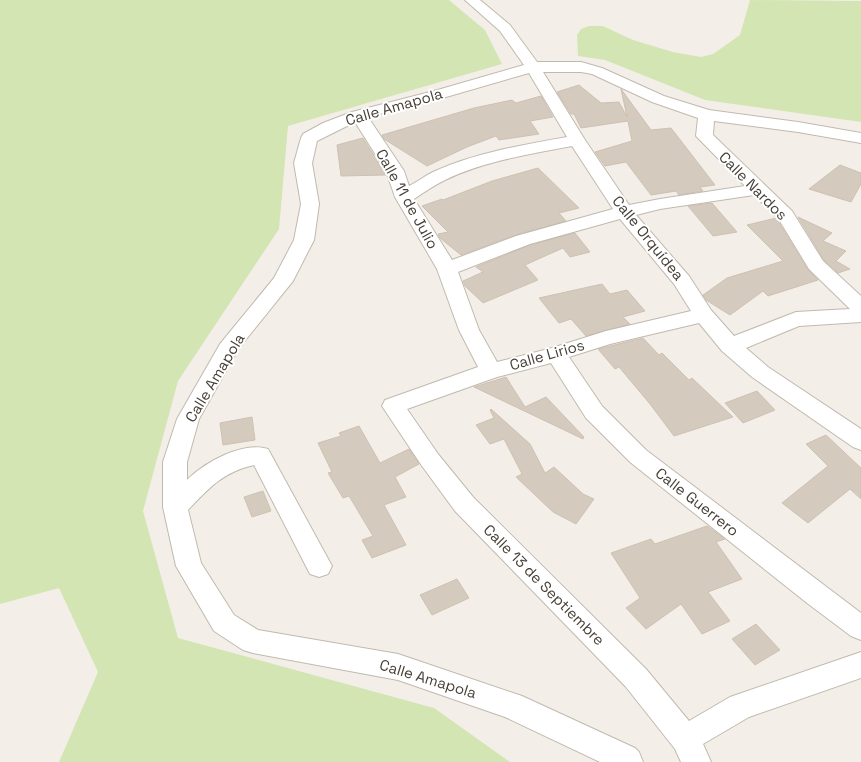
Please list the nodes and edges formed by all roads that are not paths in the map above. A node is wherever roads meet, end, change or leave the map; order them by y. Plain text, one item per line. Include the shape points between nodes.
1 (472, 0) edge
2 (534, 66) junction
3 (358, 115) junction
4 (707, 115) junction
5 (855, 137) edge
6 (577, 140) junction
7 (861, 148) edge
8 (757, 189) junction
9 (404, 197) junction
10 (624, 212) junction
11 (447, 269) junction
12 (861, 308) edge
13 (704, 315) junction
14 (861, 315) edge
15 (730, 346) junction
16 (556, 354) junction
17 (491, 371) junction
18 (393, 406) joint
19 (861, 441) edge
20 (175, 507) junction
21 (319, 566) dead end
22 (861, 628) edge
23 (861, 665) edge
24 (690, 751) edge
25 (628, 762) edge

1 - 2 street, Calle Orquídea via 505,28
2 - 3 street, Calle Amapola
2 - 4 street, Calle Amapola via 582,67 597,71 658,99
2 - 6 street, Calle Orquídea
3 - 9 street, Calle 11 de Julio via 395,171
3 - 20 street, Calle Amapola via 310,138 303,163 310,204 304,240 283,281 231,344 188,419 176,462
4 - 5 street, Calle Amapola
4 - 8 street, Calle Nardos via 704,136
5 - 7 street
6 - 9 street via 479,161 439,176
6 - 10 street, Calle Orquídea
8 - 10 street
8 - 12 street, Calle Nardos via 785,215 816,265
9 - 11 street, Calle 11 de Julio
10 - 11 street via 523,240
10 - 13 street, Calle Orquídea via 682,280
11 - 17 street, Calle 11 de Julio via 469,330
13 - 15 street, Calle Orquídea
13 - 16 street, Calle Lirios via 606,338
14 - 15 street via 796,319
15 - 19 street, Calle Orquídea via 760,372
16 - 17 street, Calle Lirios
16 - 22 street, Calle Guerrero via 594,412 638,456
17 - 18 street, Calle Lirios
18 - 24 street, Calle 13 de Septiembre via 464,504 636,678
20 - 21 street via 206,476 233,461 260,455
20 - 25 street, Calle Amapola via 189,566 224,623 253,641 398,667 512,706
23 - 24 street via 740,707

